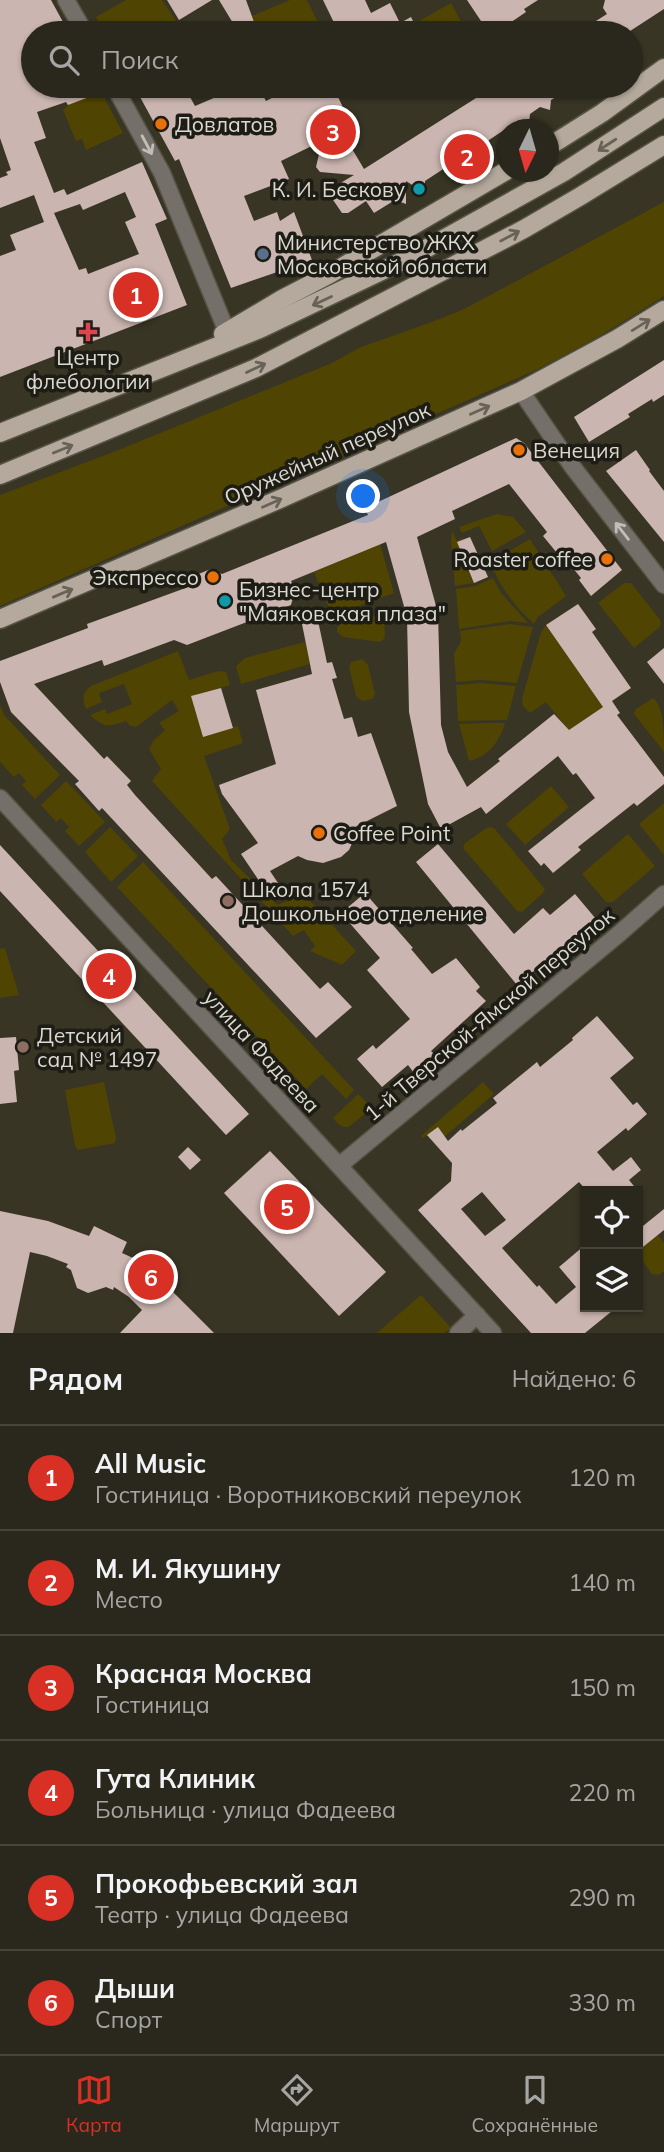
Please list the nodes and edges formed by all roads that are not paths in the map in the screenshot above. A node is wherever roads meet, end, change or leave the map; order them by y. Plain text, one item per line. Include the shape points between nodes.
1 (66, 0) edge
2 (78, 21) edge
3 (664, 68) edge
4 (643, 83) edge
5 (121, 98) edge
6 (623, 98) edge
7 (664, 107) edge
8 (559, 140) edge
9 (664, 145) edge
10 (496, 178) edge
11 (664, 310) edge
12 (227, 332) junction
13 (174, 362) junction
14 (521, 391) junction
15 (0, 433) edge
16 (0, 475) edge
17 (664, 585) edge
18 (0, 619) edge
19 (0, 798) edge
20 (664, 894) edge
21 (340, 1165) junction
22 (477, 1315) junction
23 (458, 1333) edge
24 (493, 1333) edge

1 - 2 street
3 - 4 main road
5 -> 12 street via 162,173
6 - 8 main road
7 -> 13 main road via 564,172 411,257 260,329
16 -> 9 main road via 256,368 524,229
10 - 12 main road
14 -> 11 main road, Оружейный переулок
12 - 13 main road
13 - 15 main road
17 -> 14 street via 572,467
18 -> 14 main road, Оружейный переулок
19 - 21 street, улица Фадеева
20 - 21 street, 1-й Тверской-Ямской переулок
21 - 22 street, улица Фадеева
22 - 23 street
22 - 24 street, улица Фадеева

